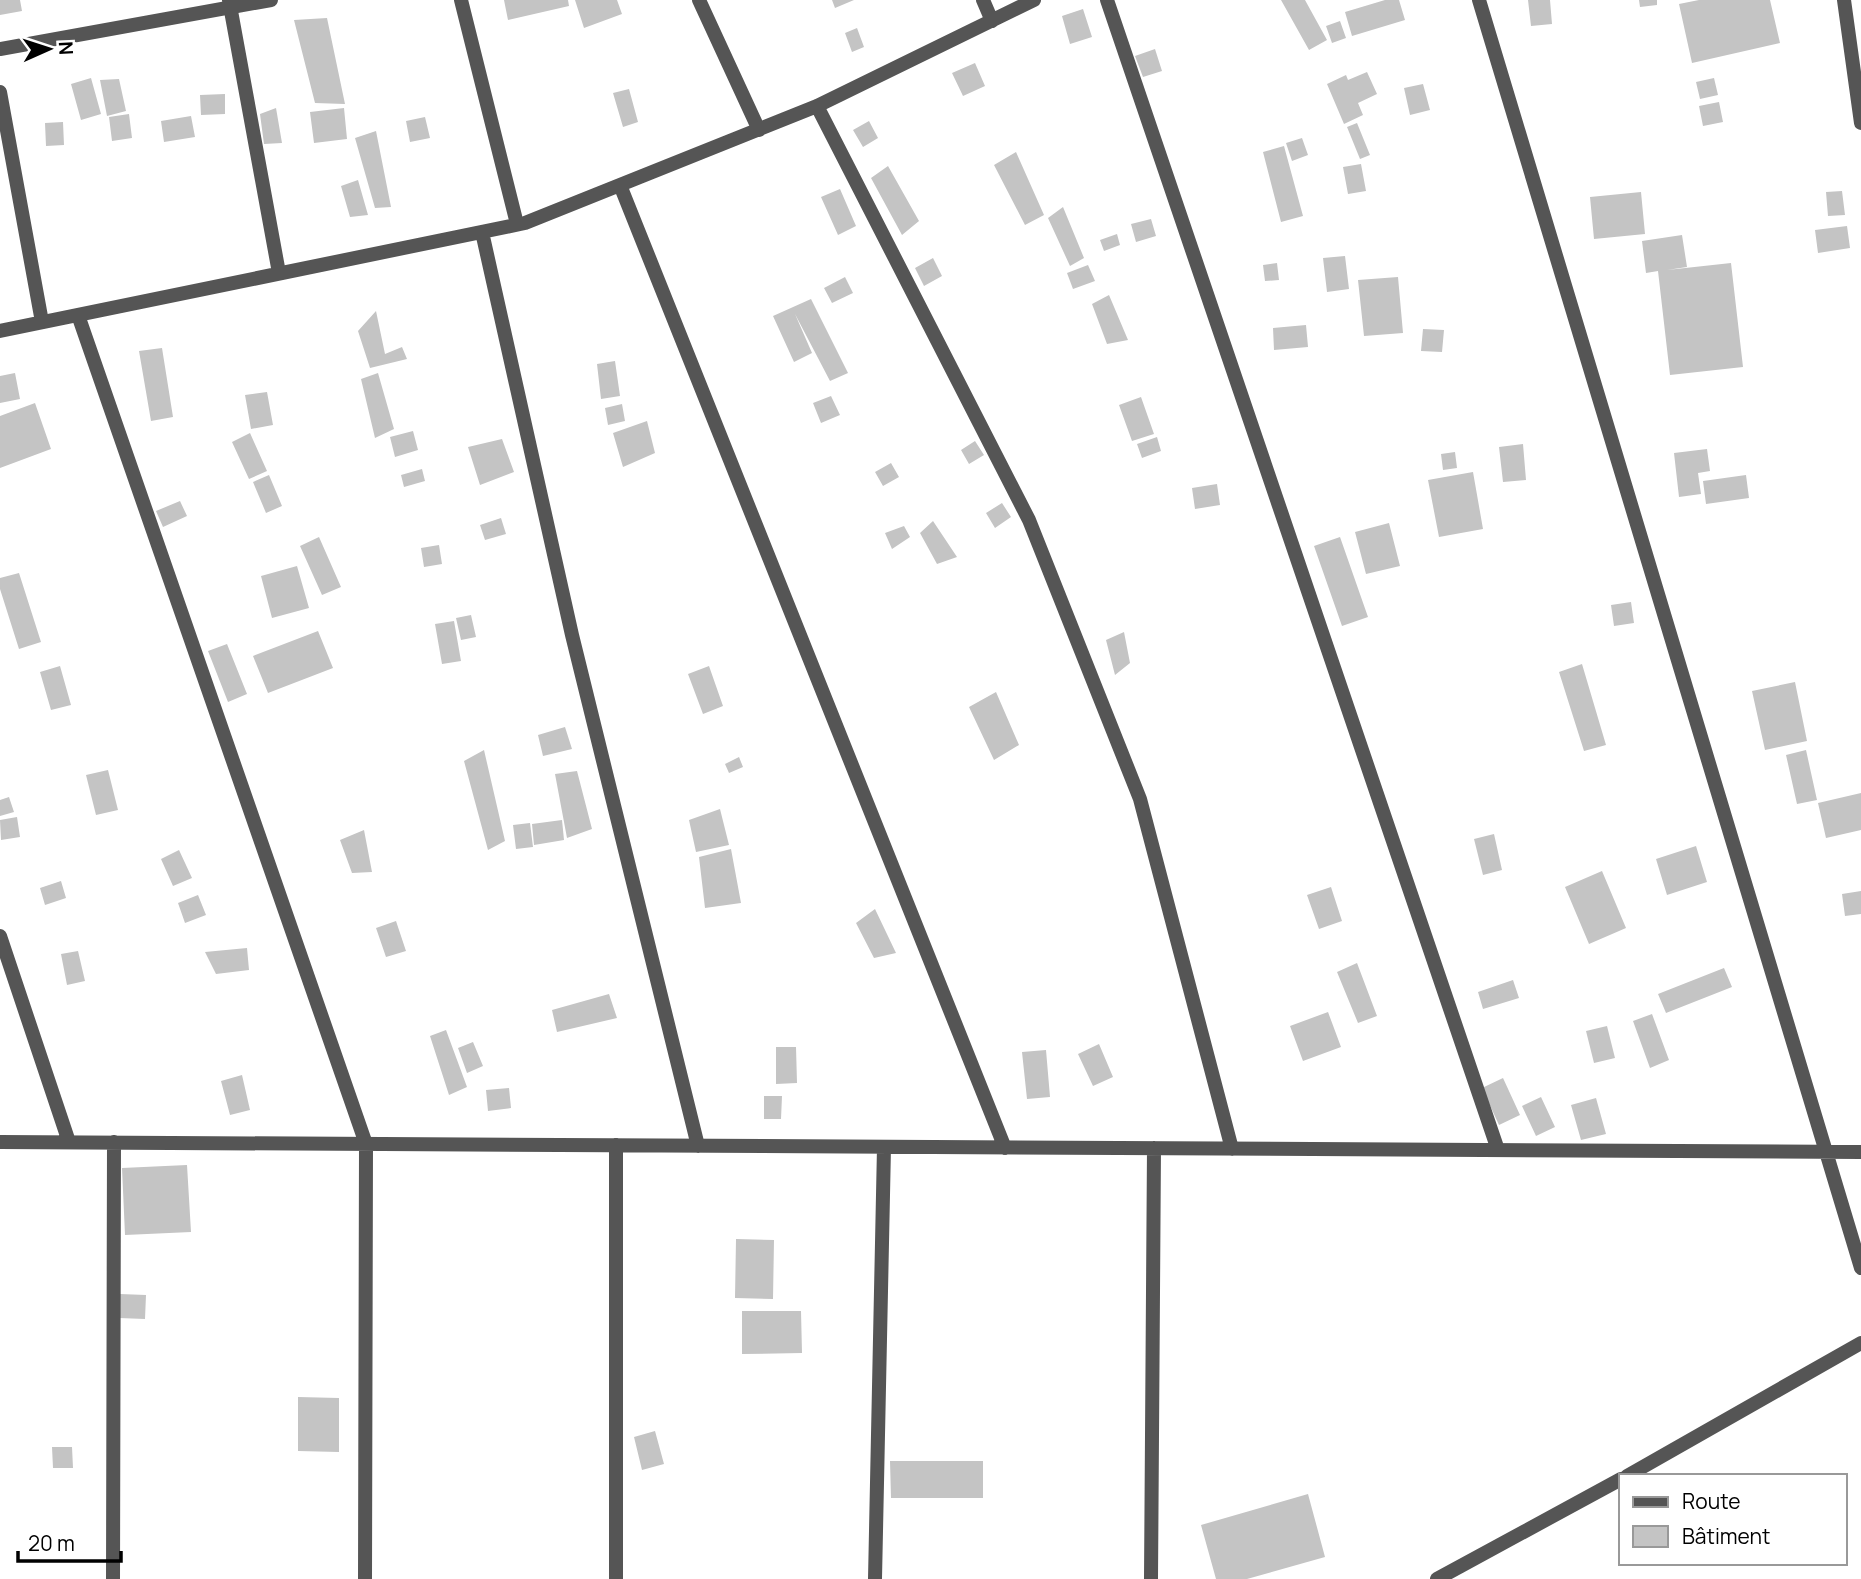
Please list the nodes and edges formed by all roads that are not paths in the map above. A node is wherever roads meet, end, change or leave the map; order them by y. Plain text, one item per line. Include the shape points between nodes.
1 (271, 0) edge
2 (460, 0) edge
3 (699, 0) edge
4 (983, 0) edge
5 (1034, 0) edge
6 (1107, 0) edge
7 (1479, 0) edge
8 (1844, 0) edge
9 (230, 4) edge
10 (992, 21) junction
11 (0, 49) edge
12 (0, 92) edge
13 (817, 106) junction
14 (1861, 123) edge
15 (759, 130) junction
16 (620, 185) junction
17 (517, 224) junction
18 (482, 232) junction
19 (279, 273) junction
20 (78, 315) junction
21 (43, 322) junction
22 (0, 331) edge
23 (0, 936) edge
24 (0, 1142) edge
25 (69, 1142) junction
26 (114, 1142) junction
27 (366, 1144) junction
28 (617, 1145) junction
29 (698, 1146) junction
30 (884, 1147) junction
31 (1005, 1148) junction
32 (1154, 1148) junction
33 (1232, 1149) junction
34 (1498, 1150) junction
35 (1826, 1152) junction
36 (1861, 1152) edge
37 (1861, 1268) edge
38 (1861, 1343) edge
39 (1631, 1474) edge
40 (1619, 1480) edge
41 (113, 1579) edge
42 (365, 1579) edge
43 (616, 1579) edge
44 (875, 1579) edge
45 (1151, 1579) edge
46 (1437, 1579) edge

1 - 9 street
2 - 17 street
3 - 15 street
4 - 10 street
5 - 10 street
6 - 34 street
7 - 35 street
8 - 14 street
9 - 11 street
9 - 19 street
10 - 13 street
12 - 21 street
13 - 15 street
13 - 33 street via 1029,520 1140,799
15 - 16 street
16 - 17 street
16 - 31 street
17 - 18 street
18 - 19 street
18 - 29 street via 572,635
19 - 20 street
20 - 21 street
20 - 27 street
21 - 22 street
23 - 25 street
24 - 25 street
25 - 26 street
26 - 27 street
26 - 41 street
27 - 28 street
27 - 42 street
28 - 29 street
28 - 43 street
29 - 30 street
30 - 31 street
30 - 44 street
31 - 32 street
32 - 33 street
32 - 45 street
33 - 34 street
34 - 35 street
35 - 36 street
35 - 37 street
38 - 39 street
40 - 46 street

